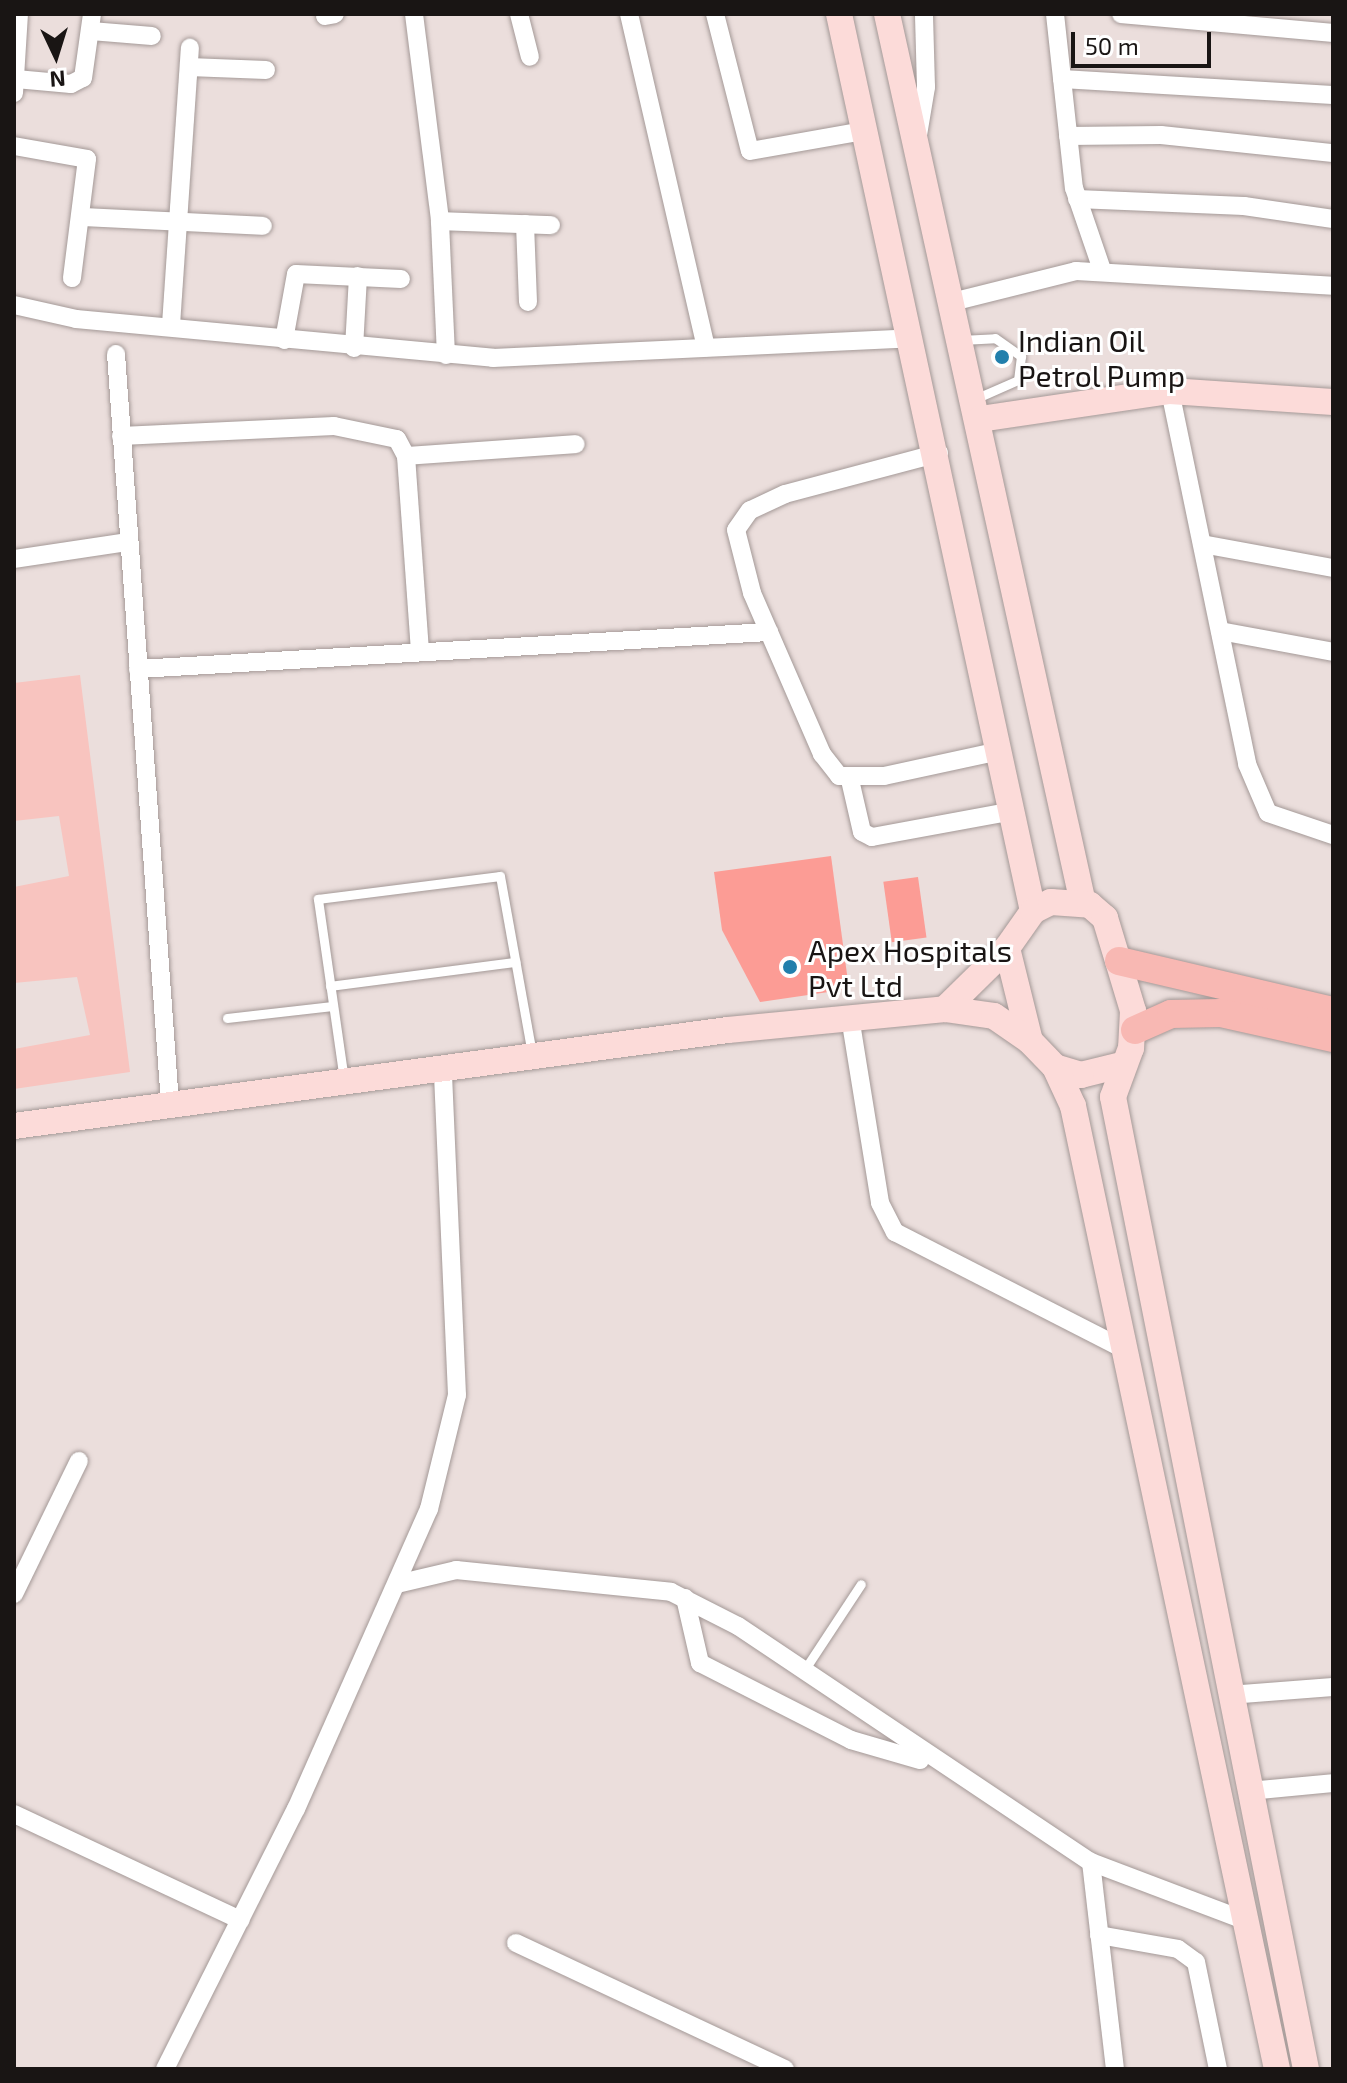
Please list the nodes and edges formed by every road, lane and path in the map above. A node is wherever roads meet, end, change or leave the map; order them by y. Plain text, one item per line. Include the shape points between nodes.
1 (19, 14) edge
2 (414, 14) edge
3 (519, 14) edge
4 (629, 14) edge
5 (715, 14) edge
6 (839, 14) edge
7 (887, 14) edge
8 (924, 14) edge
9 (1055, 14) edge
10 (1121, 14) edge
11 (92, 22) edge
12 (1333, 33) edge
13 (152, 36) dead end
14 (190, 48) dead end
15 (530, 57) dead end
16 (189, 67) junction
17 (266, 70) dead end
18 (1062, 79) junction
19 (15, 86) edge
20 (1333, 95) edge
21 (864, 131) junction
22 (1068, 136) junction
23 (14, 146) edge
24 (916, 147) junction
25 (1333, 153) edge
26 (1077, 199) junction
27 (82, 217) junction
28 (1333, 219) edge
29 (177, 221) junction
30 (440, 221) junction
31 (525, 224) junction
32 (551, 225) dead end
33 (263, 226) dead end
34 (1102, 270) junction
35 (358, 276) junction
36 (72, 278) dead end
37 (401, 279) dead end
38 (1333, 286) edge
39 (528, 302) dead end
40 (952, 302) junction
41 (14, 305) edge
42 (171, 325) junction
43 (912, 338) junction
44 (284, 340) junction
45 (961, 340) junction
46 (706, 347) junction
47 (354, 348) junction
48 (116, 354) dead end
49 (446, 355) junction
50 (1170, 391) junction
51 (1333, 402) edge
52 (978, 409) junction
53 (121, 436) junction
54 (576, 444) dead end
55 (939, 453) junction
56 (406, 456) junction
57 (128, 542) junction
58 (1202, 544) junction
59 (14, 559) edge
60 (1333, 568) edge
61 (1220, 631) junction
62 (769, 632) junction
63 (420, 650) junction
64 (1333, 652) edge
65 (138, 669) junction
66 (1000, 751) junction
67 (850, 780) junction
68 (1013, 811) junction
69 (1333, 835) edge
70 (1083, 903) junction
71 (1033, 911) junction
72 (1007, 948) junction
73 (1119, 961) junction
74 (515, 962) junction
75 (330, 986) junction
76 (332, 1006) junction
77 (945, 1009) junction
78 (1333, 1011) edge
79 (850, 1017) junction
80 (227, 1018) dead end
81 (1135, 1030) junction
82 (1333, 1038) edge
83 (1030, 1041) junction
84 (533, 1056) junction
85 (1121, 1065) junction
86 (1055, 1067) junction
87 (443, 1068) junction
88 (344, 1081) junction
89 (170, 1104) junction
90 (14, 1126) edge
91 (1122, 1348) junction
92 (79, 1461) dead end
93 (20, 1567) edge
94 (397, 1584) junction
95 (861, 1584) dead end
96 (14, 1594) edge
97 (685, 1598) junction
98 (803, 1672) junction
99 (1333, 1687) edge
100 (1229, 1695) junction
101 (939, 1765) junction
102 (1333, 1783) edge
103 (1249, 1791) junction
104 (14, 1814) edge
105 (1091, 1862) junction
106 (240, 1920) junction
107 (1244, 1920) junction
108 (1099, 1935) junction
109 (516, 1943) dead end
110 (165, 2069) edge
111 (785, 2069) edge
112 (1115, 2069) edge
113 (1218, 2069) edge
114 (1277, 2069) edge
115 (1306, 2069) edge

1 - 19 street
2 - 30 street
3 - 15 street
4 - 46 street
5 - 21 street via 750,151
6 - 21 main road
7 - 24 main road
8 - 24 street via 926,87
9 - 18 street
10 - 12 street
11 - 13 street
11 - 19 street via 83,78 71,84
14 - 16 street
16 - 17 street
16 - 29 street
18 - 20 street
18 - 22 street
21 - 43 main road
22 - 25 street via 1161,135
22 - 26 street
23 - 27 street via 84,155
24 - 40 main road
26 - 28 street via 1244,206
26 - 34 street
27 - 29 street
27 - 36 street
29 - 33 street
29 - 42 street
30 - 31 street
30 - 49 street
31 - 32 street
31 - 39 street
34 - 38 street
34 - 40 street
35 - 37 street
35 - 44 street via 296,274
35 - 47 street
40 - 45 main road
41 - 42 street via 76,319
42 - 44 street
43 - 46 street
43 - 55 main road
44 - 47 street
45 - 52 main road
45 - 52 lane via 995,338 1021,356 1018,380
46 - 49 street via 582,357
47 - 49 street
48 - 53 street
50 - 51 main road
50 - 52 main road
50 - 58 street
52 - 70 main road
53 - 56 street via 334,426 376,429 397,439
53 - 57 street
54 - 56 street
55 - 62 street via 750,510 736,530
55 - 66 main road
56 - 63 street
57 - 59 street
57 - 65 street
58 - 60 street
58 - 61 street
61 - 64 street
61 - 69 street via 1247,764 1268,813
62 - 63 street
62 - 67 street via 822,754
63 - 65 street
65 - 89 street
66 - 67 street
66 - 68 main road
67 - 68 street via 862,832 872,837
68 - 71 main road
70 - 71 main road via 1051,902
70 - 73 main road via 1105,918
71 - 72 main road
72 - 77 main road
72 - 83 main road
73 - 78 main road
73 - 81 main road
74 - 75 lane
74 - 75 lane via 500,876 318,899
74 - 84 lane
75 - 76 lane
76 - 80 lane
76 - 88 lane
77 - 79 main road
77 - 83 main road via 985,1013
79 - 84 main road
79 - 91 street via 880,1203 895,1232
81 - 82 main road via 1171,1014 1221,1013
81 - 85 main road
83 - 86 main road
84 - 87 main road
85 - 86 main road via 1081,1075
85 - 100 main road via 1113,1097
86 - 91 main road via 1073,1106
87 - 88 main road
87 - 94 street via 457,1395 429,1509
88 - 89 main road
89 - 90 main road
91 - 107 main road
92 - 93 street
93 - 96 street
94 - 97 street via 456,1570 624,1583
94 - 106 street
95 - 98 lane
97 - 98 street
97 - 101 street via 700,1663 740,1690 851,1740
98 - 101 street
99 - 100 street
100 - 103 main road
101 - 105 street
102 - 103 street
103 - 115 main road
104 - 106 street
105 - 107 street
105 - 108 street
106 - 110 street
107 - 114 main road
108 - 112 street
108 - 113 street via 1178,1949 1196,1962
109 - 111 street

